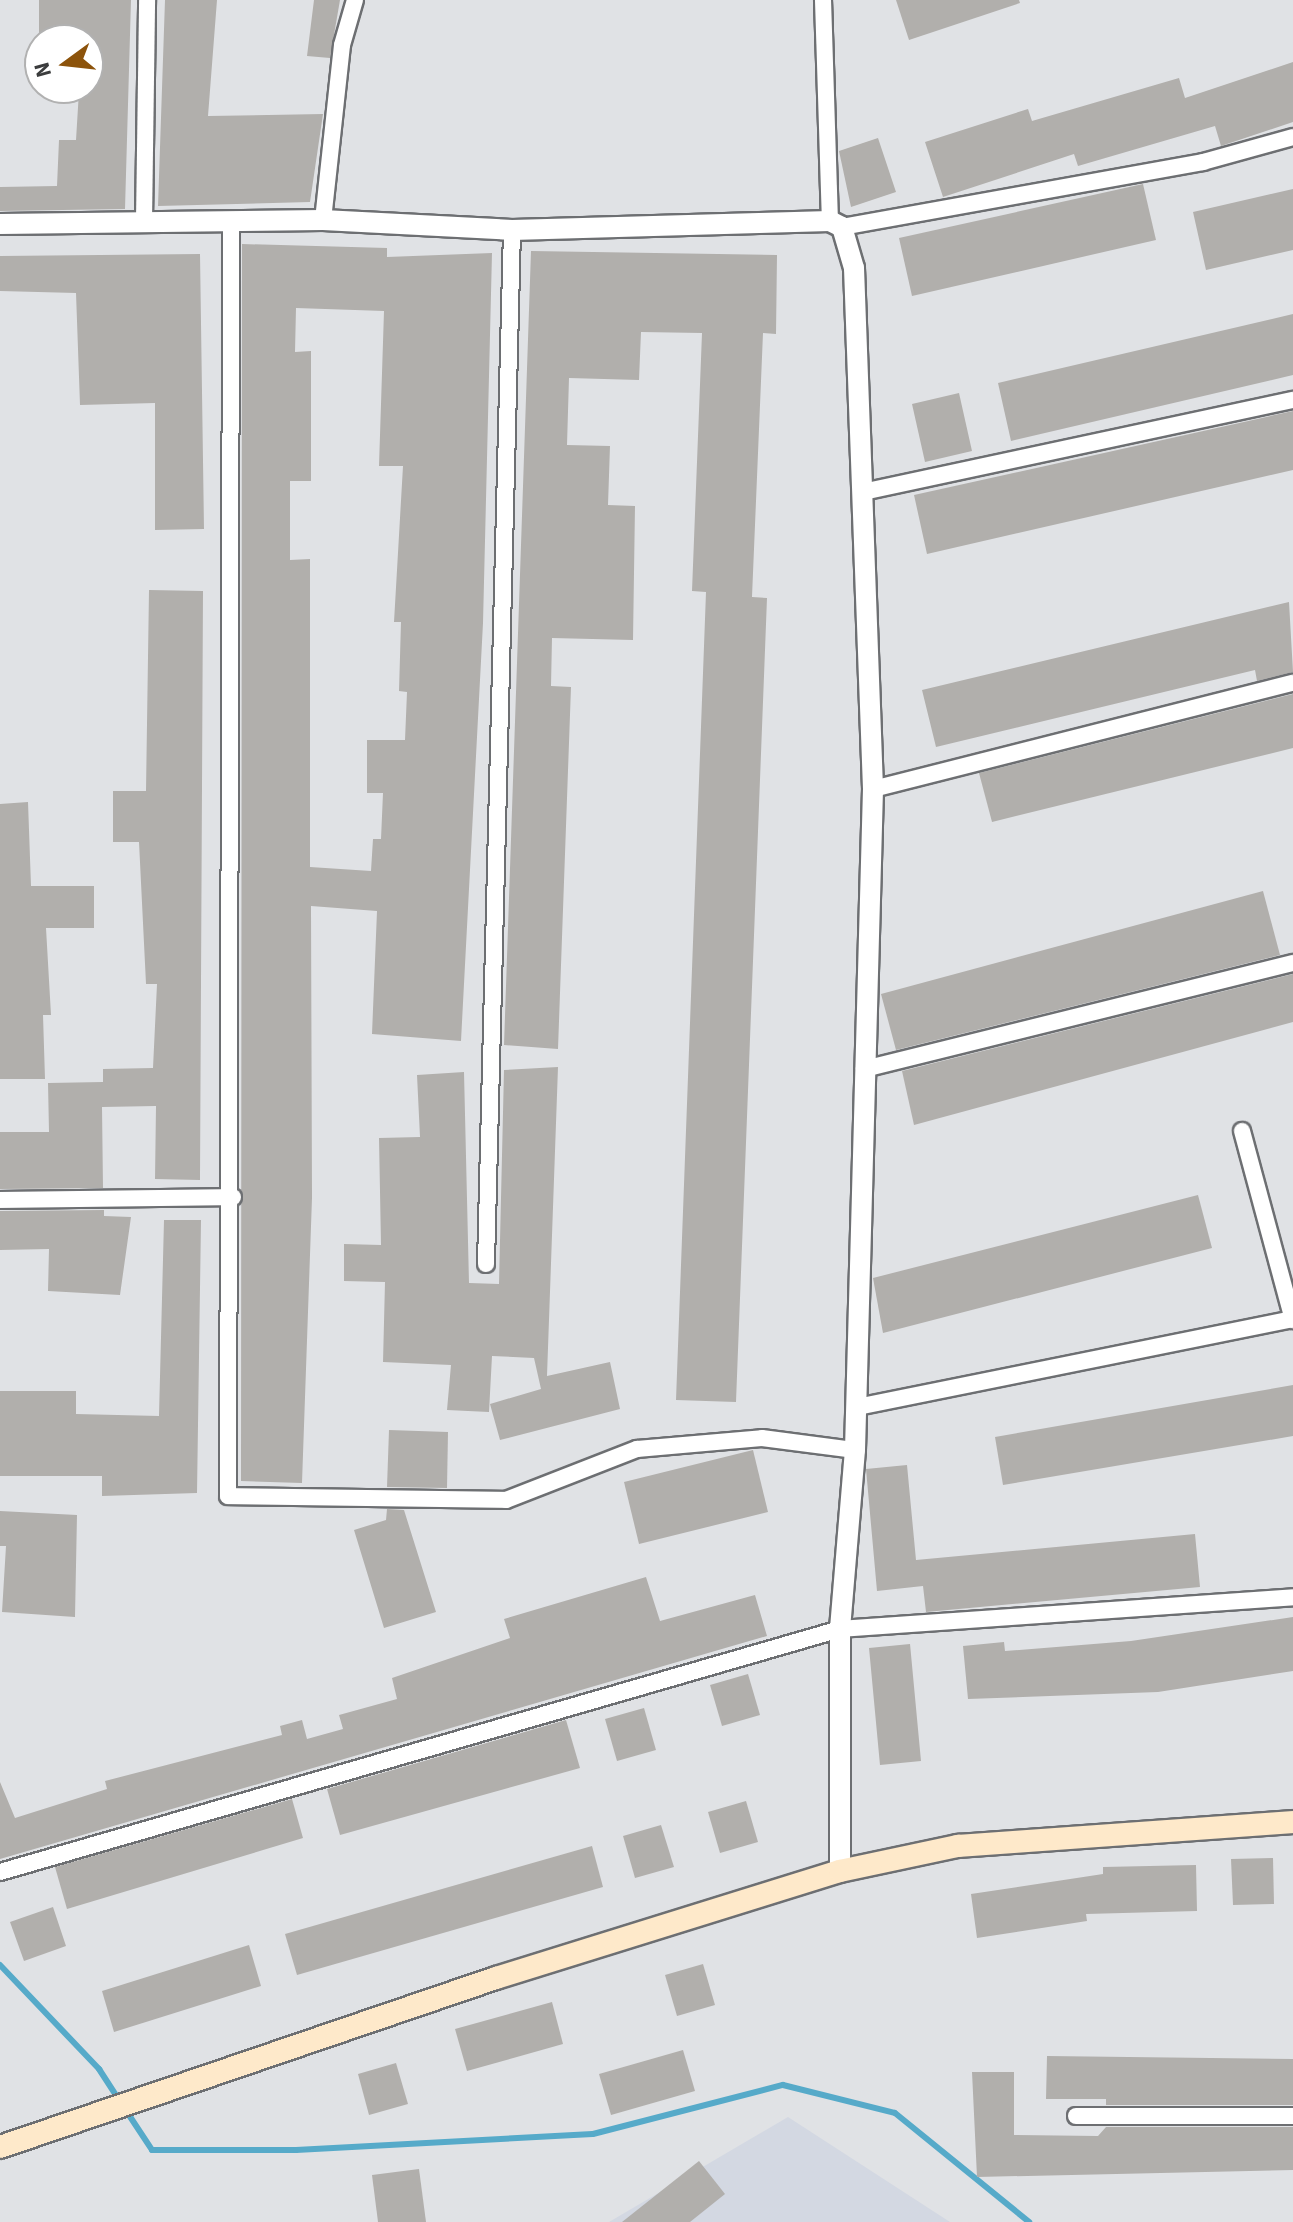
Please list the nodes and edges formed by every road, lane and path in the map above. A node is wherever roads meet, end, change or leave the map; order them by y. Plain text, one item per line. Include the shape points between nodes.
1 (147, 0) edge
2 (355, 0) edge
3 (823, 0) edge
4 (1293, 137) edge
5 (323, 220) junction
6 (144, 222) junction
7 (231, 222) junction
8 (0, 224) edge
9 (836, 224) junction
10 (512, 230) junction
11 (1293, 400) edge
12 (863, 492) junction
13 (1293, 683) edge
14 (873, 789) junction
15 (1293, 963) edge
16 (864, 1069) junction
17 (1242, 1131) dead end
18 (233, 1197) junction
19 (0, 1200) edge
20 (486, 1264) dead end
21 (1293, 1319) edge
22 (857, 1407) junction
23 (855, 1450) junction
24 (1293, 1597) edge
25 (840, 1629) junction
26 (1293, 1822) edge
27 (840, 1871) junction
28 (0, 1872) edge
29 (1076, 2116) dead end
30 (1293, 2116) edge
31 (0, 2147) edge

1 - 6 street
2 - 5 street via 342,45
3 - 9 street
4 - 9 street via 1203,162
5 - 7 street
5 - 10 street
6 - 7 street
6 - 8 street
7 - 18 street
9 - 10 street
9 - 12 street via 854,268
10 - 20 street
11 - 12 street
12 - 14 street
13 - 14 street
14 - 16 street
15 - 16 street
16 - 22 street
17 - 21 street
18 - 19 street
18 - 23 street via 228,1496 506,1500 637,1449 762,1438
21 - 22 street
22 - 23 street
23 - 25 street
24 - 25 street
25 - 27 street
25 - 28 street
26 - 27 main road via 958,1846
27 - 31 main road via 496,1978
29 - 30 street

